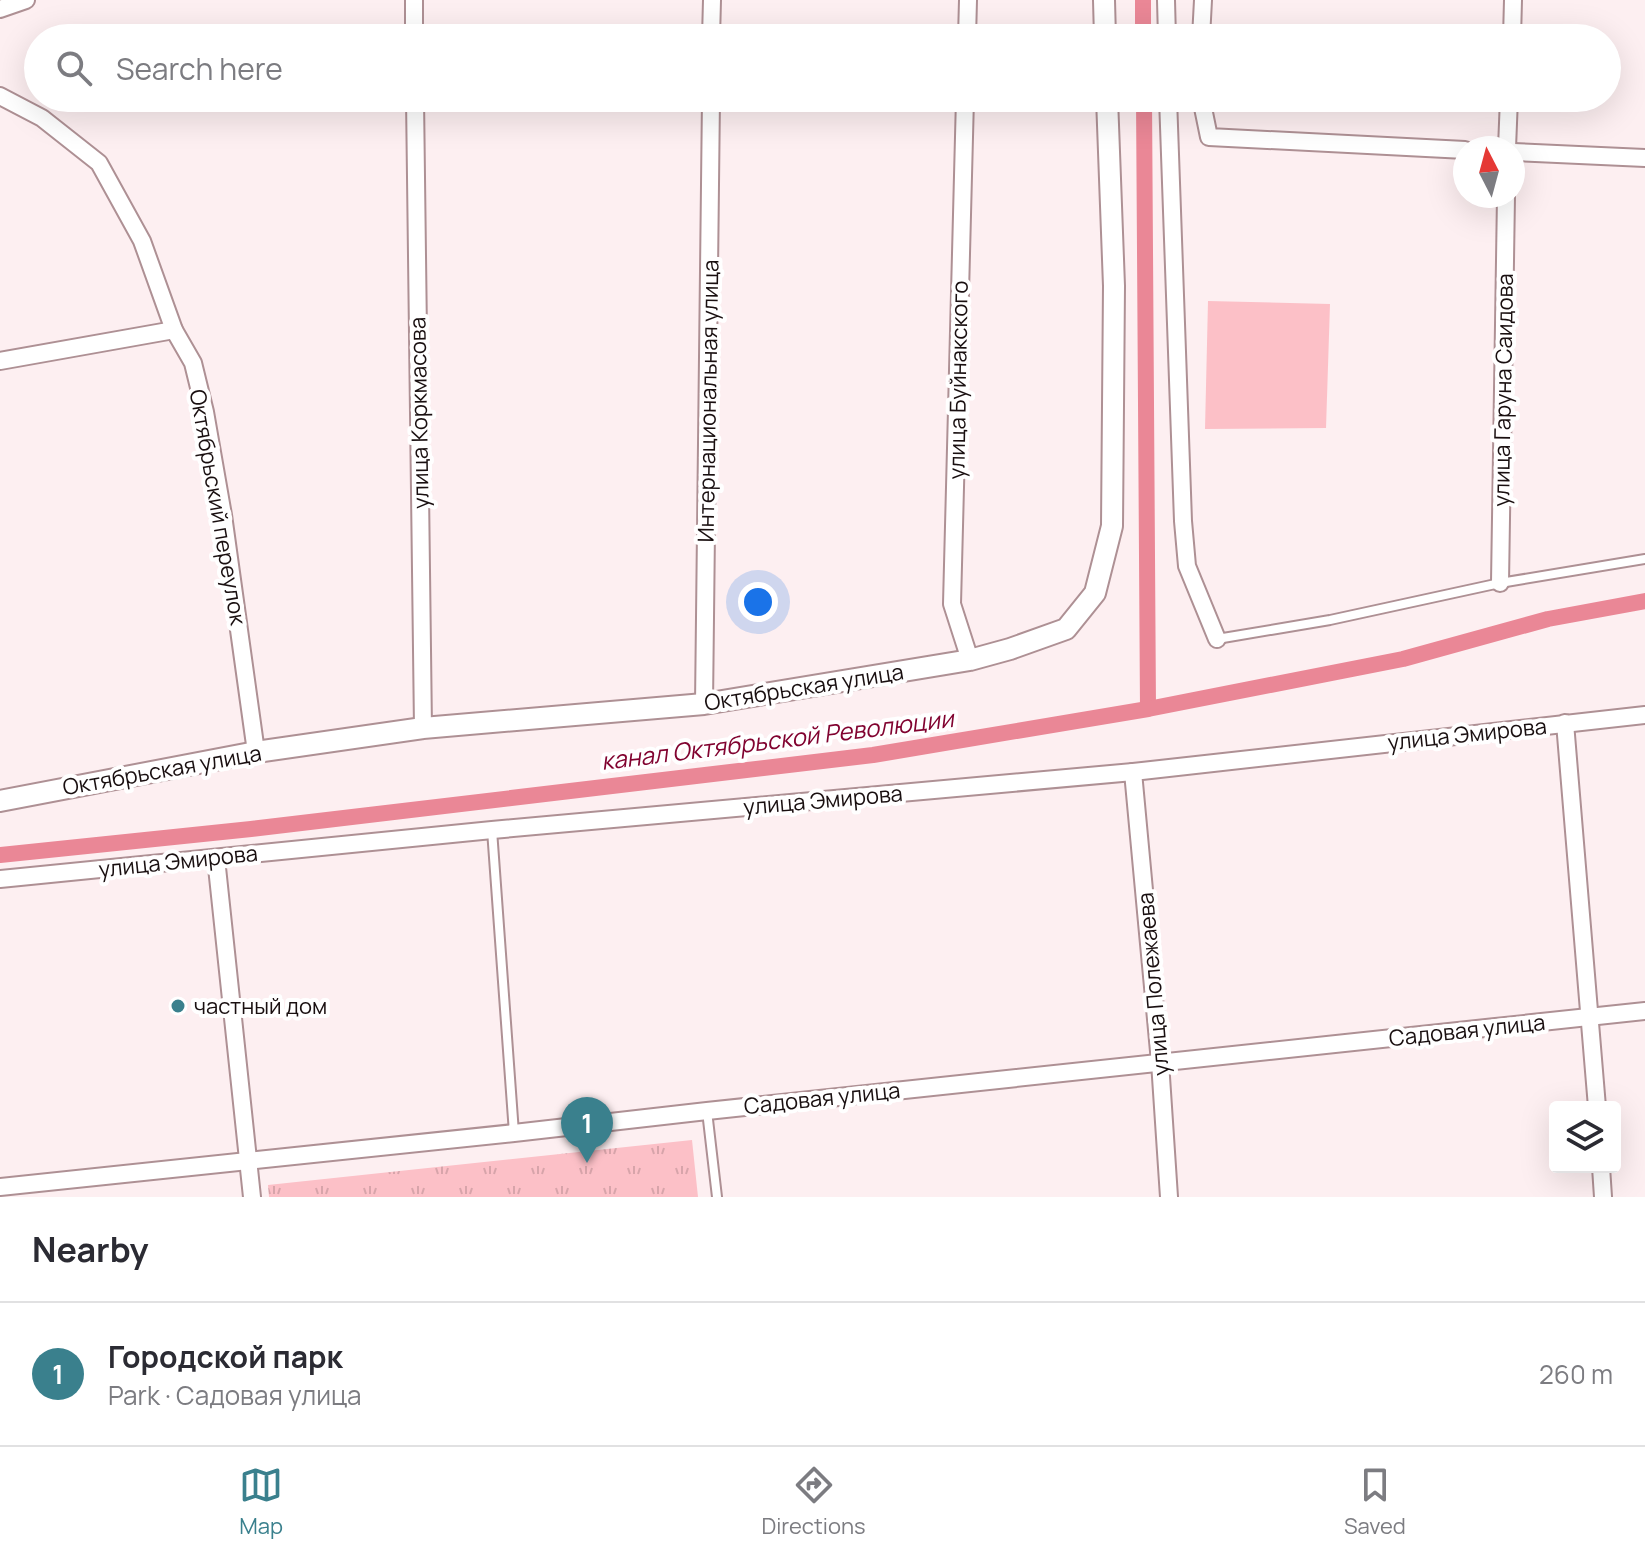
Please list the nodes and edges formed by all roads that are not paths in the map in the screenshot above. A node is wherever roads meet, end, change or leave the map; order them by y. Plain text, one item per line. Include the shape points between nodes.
1 (26, 0) edge
2 (414, 0) edge
3 (712, 0) edge
4 (968, 0) edge
5 (1104, 0) edge
6 (1166, 0) edge
7 (1203, 0) edge
8 (1513, 0) edge
9 (0, 9) edge
10 (414, 24) edge
11 (711, 24) edge
12 (967, 24) edge
13 (1105, 24) edge
14 (1167, 24) edge
15 (1202, 24) edge
16 (1512, 24) edge
17 (0, 96) edge
18 (24, 109) edge
19 (31, 112) edge
20 (415, 112) edge
21 (711, 112) edge
22 (965, 112) edge
23 (1108, 112) edge
24 (1168, 112) edge
25 (1204, 112) edge
26 (1508, 112) edge
27 (1507, 136) edge
28 (1453, 149) edge
29 (1525, 153) edge
30 (1645, 158) edge
31 (1506, 208) edge
32 (174, 330) junction
33 (0, 361) edge
34 (1645, 559) edge
35 (1500, 583) junction
36 (1217, 639) joint
37 (970, 660) junction
38 (704, 704) junction
39 (1645, 715) edge
40 (1565, 723) junction
41 (423, 728) junction
42 (256, 752) junction
43 (1133, 772) junction
44 (0, 801) edge
45 (492, 830) junction
46 (216, 858) junction
47 (0, 879) edge
48 (1645, 1011) edge
49 (1591, 1017) junction
50 (1160, 1062) junction
51 (1597, 1101) edge
52 (707, 1111) junction
53 (514, 1133) junction
54 (248, 1161) junction
55 (1601, 1173) edge
56 (0, 1187) edge
57 (252, 1197) edge
58 (717, 1197) edge
59 (1169, 1197) edge
60 (1603, 1197) edge

1 - 9 street
2 - 10 street
3 - 11 street
4 - 12 street
5 - 13 street
6 - 14 street
7 - 15 street
8 - 16 street
17 - 18 street, Октябрьский переулок
19 - 32 street, Октябрьский переулок via 99,163 142,241
20 - 41 street, улица Коркмасова
21 - 38 street, Интернациональная улица
22 - 37 street, улица Буйнакского via 952,604
23 - 37 street, Октябрьская улица via 1114,286 1112,526 1095,593 1066,629
24 - 36 street via 1187,566
25 - 28 street via 1209,137
26 - 27 street
29 - 30 street
31 - 35 street, улица Гаруна Саидова
32 - 33 street
32 - 42 street, Октябрьский переулок via 193,363 205,412
34 - 35 lane
35 - 36 lane
37 - 38 street, Октябрьская улица
38 - 41 street, Октябрьская улица
39 - 40 street, улица Эмирова
40 - 43 street, улица Эмирова
40 - 49 street
41 - 42 street, Октябрьская улица
42 - 44 street, Октябрьская улица
43 - 45 street, улица Эмирова
43 - 50 street, улица Полежаева
45 - 46 street, улица Эмирова
45 - 53 lane
46 - 47 street, улица Эмирова
46 - 54 street
48 - 49 street, Садовая улица
49 - 50 street, Садовая улица
49 - 51 street
50 - 52 street, Садовая улица
50 - 59 street, улица Полежаева
52 - 53 street, Садовая улица
52 - 58 lane
53 - 54 street, Садовая улица
54 - 56 street, Садовая улица
54 - 57 street
55 - 60 street

